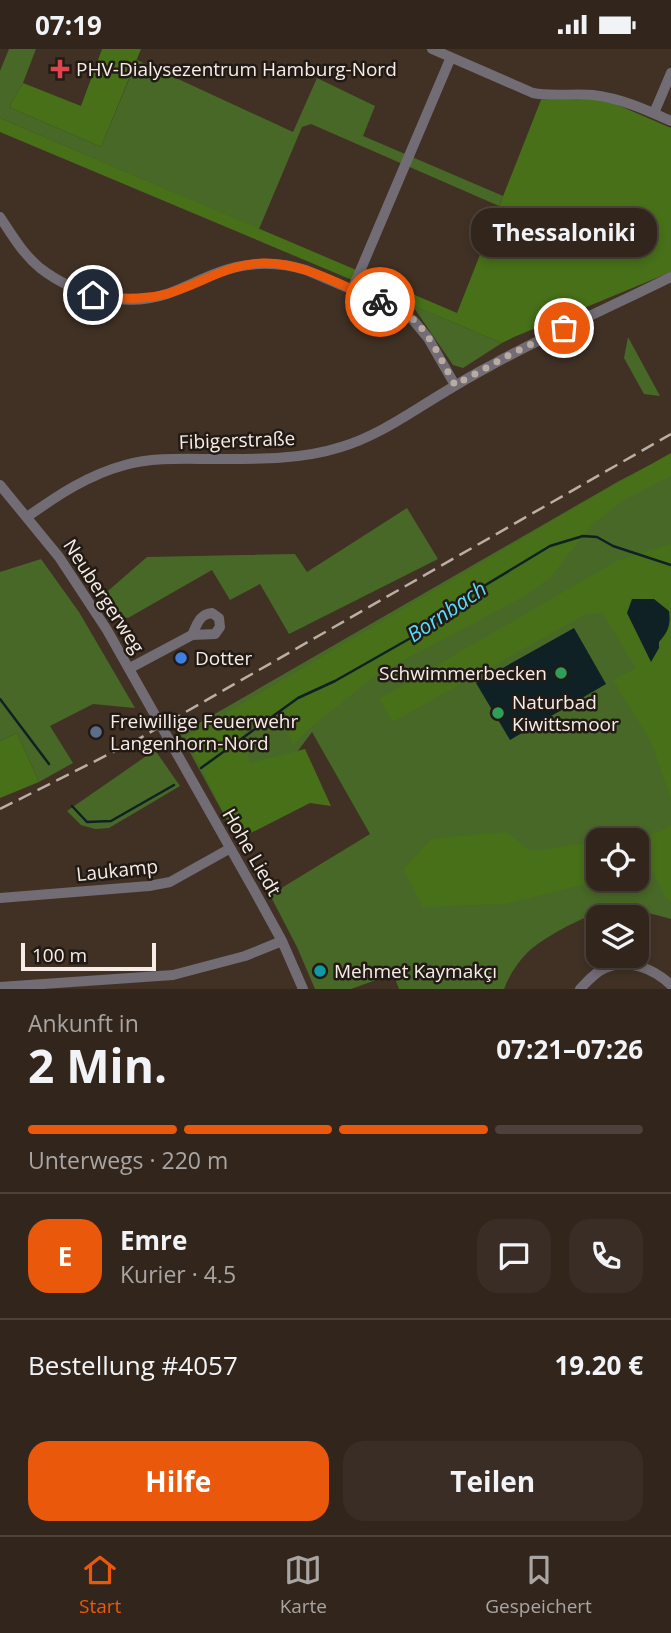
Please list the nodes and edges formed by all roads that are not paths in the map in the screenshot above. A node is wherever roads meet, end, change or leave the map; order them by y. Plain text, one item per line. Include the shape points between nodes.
1 (432, 49) edge
2 (451, 57) junction
3 (671, 73) edge
4 (654, 113) junction
5 (671, 121) edge
6 (0, 217) edge
7 (671, 277) edge
8 (352, 290) junction
9 (455, 385) junction
10 (0, 485) edge
11 (27, 517) junction
12 (192, 635) dead end
13 (130, 668) junction
14 (166, 734) joint
15 (229, 849) junction
16 (0, 898) edge
17 (282, 941) junction
18 (671, 985) edge
19 (0, 988) edge
20 (303, 989) edge
21 (580, 989) edge

1 - 2 street
2 - 4 street via 533,93 592,95
2 - 8 street
3 - 4 street
4 - 5 street
6 - 8 street via 38,267 93,295 140,299 164,295 236,267 264,263 292,266
7 - 9 street, Fibigerstraße
8 - 9 street via 413,320
9 - 11 street, Fibigerstraße via 392,424 341,448 292,457 153,460 124,465 64,490
10 - 11 street, Neubergerweg
11 - 13 street, Neubergerweg via 59,557
12 - 13 street
13 - 14 street, Neubergerweg
14 - 15 street, Hohe Liedt
15 - 16 street, Laukamp via 170,882
15 - 17 street, Hohe Liedt
17 - 19 street via 246,956 173,975
17 - 20 street, Hohe Liedt
18 - 21 street via 654,971 621,964 605,968

